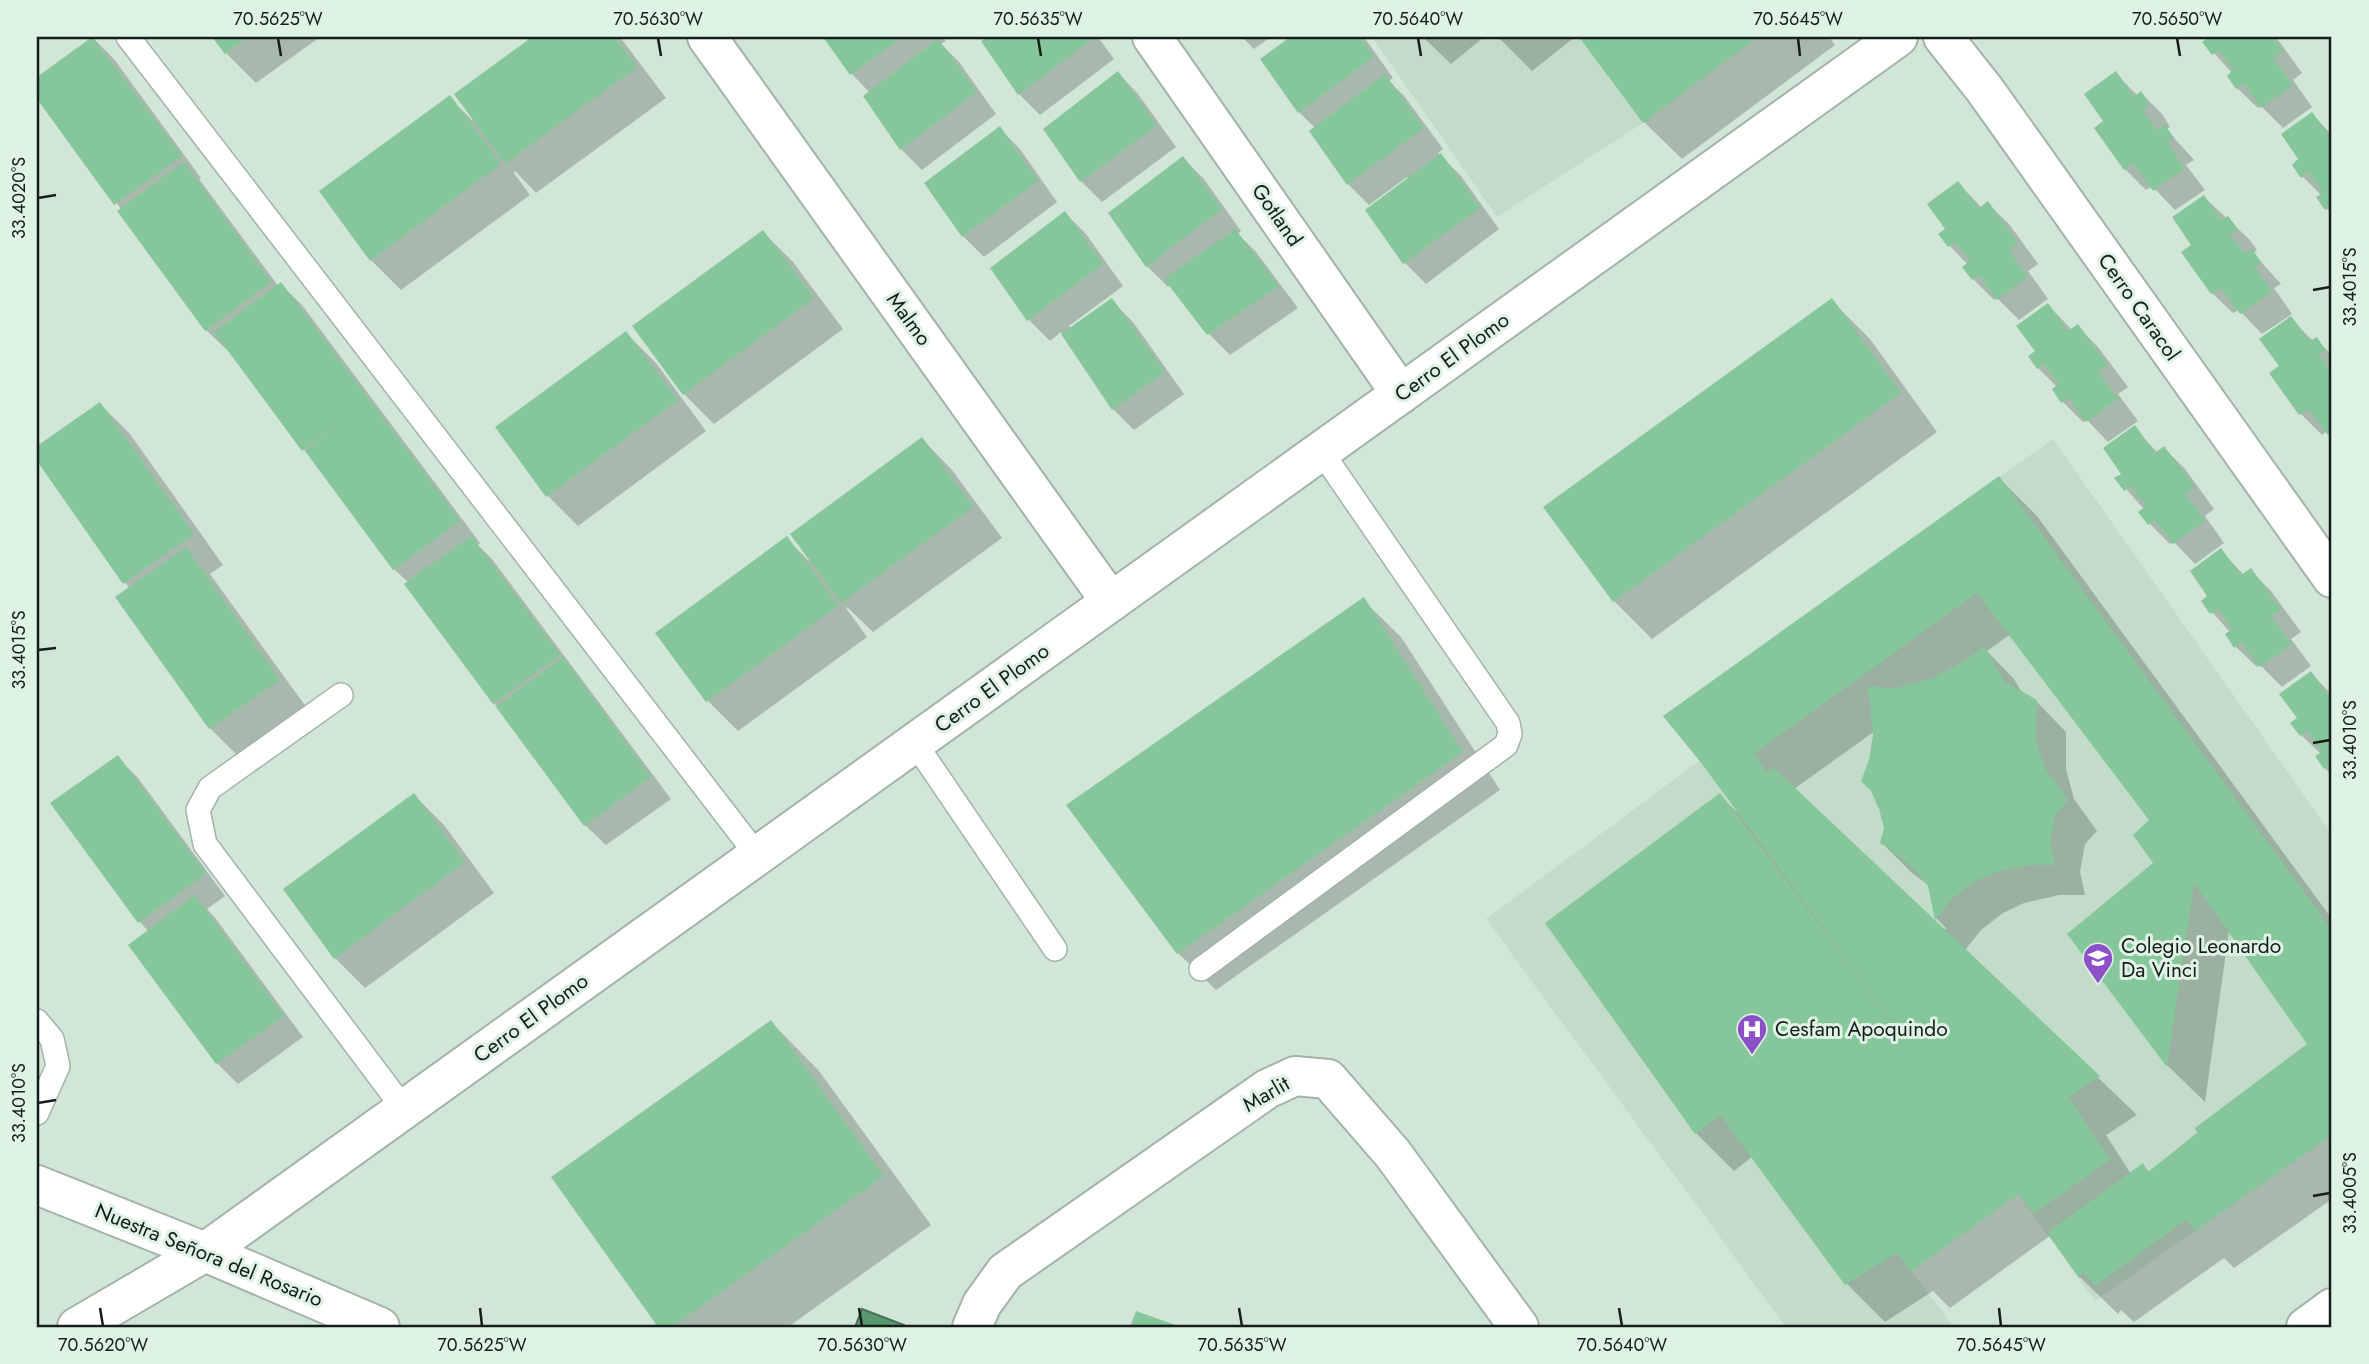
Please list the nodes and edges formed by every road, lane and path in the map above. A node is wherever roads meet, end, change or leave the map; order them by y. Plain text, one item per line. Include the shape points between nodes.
1 (128, 37) edge
2 (707, 37) edge
3 (1152, 37) edge
4 (1898, 37) edge
5 (1943, 37) edge
6 (1401, 394) junction
7 (1321, 451) junction
8 (2332, 578) edge
9 (1111, 602) junction
10 (341, 695) dead end
11 (915, 743) junction
12 (757, 855) junction
13 (1055, 949) dead end
14 (1201, 969) dead end
15 (37, 1021) edge
16 (404, 1109) junction
17 (37, 1113) edge
18 (37, 1185) edge
19 (205, 1252) junction
20 (2332, 1308) edge
21 (77, 1327) edge
22 (380, 1327) edge
23 (972, 1327) edge
24 (1519, 1327) edge
25 (2306, 1327) edge

1 - 12 lane
2 - 9 street, Malmo
3 - 6 street, Gotland
4 - 6 street, Cerro El Plomo
5 - 8 street, Cerro Caracol
6 - 7 street, Cerro El Plomo
7 - 9 street, Cerro El Plomo
7 - 14 lane via 1508,723 1510,734 1506,745
9 - 11 street, Cerro El Plomo
10 - 16 lane via 210,788 198,810 205,844
11 - 12 street, Cerro El Plomo
11 - 13 lane
12 - 16 street, Cerro El Plomo
15 - 17 lane via 52,1039 58,1066
16 - 19 street, Cerro El Plomo
18 - 19 street, Nuestra Señora del Rosario
19 - 21 street, Cerro El Plomo
19 - 22 street, Nuestra Señora del Rosario
20 - 25 street
23 - 24 street, Marlit via 1005,1272 1267,1089 1295,1076 1328,1079 1393,1154

